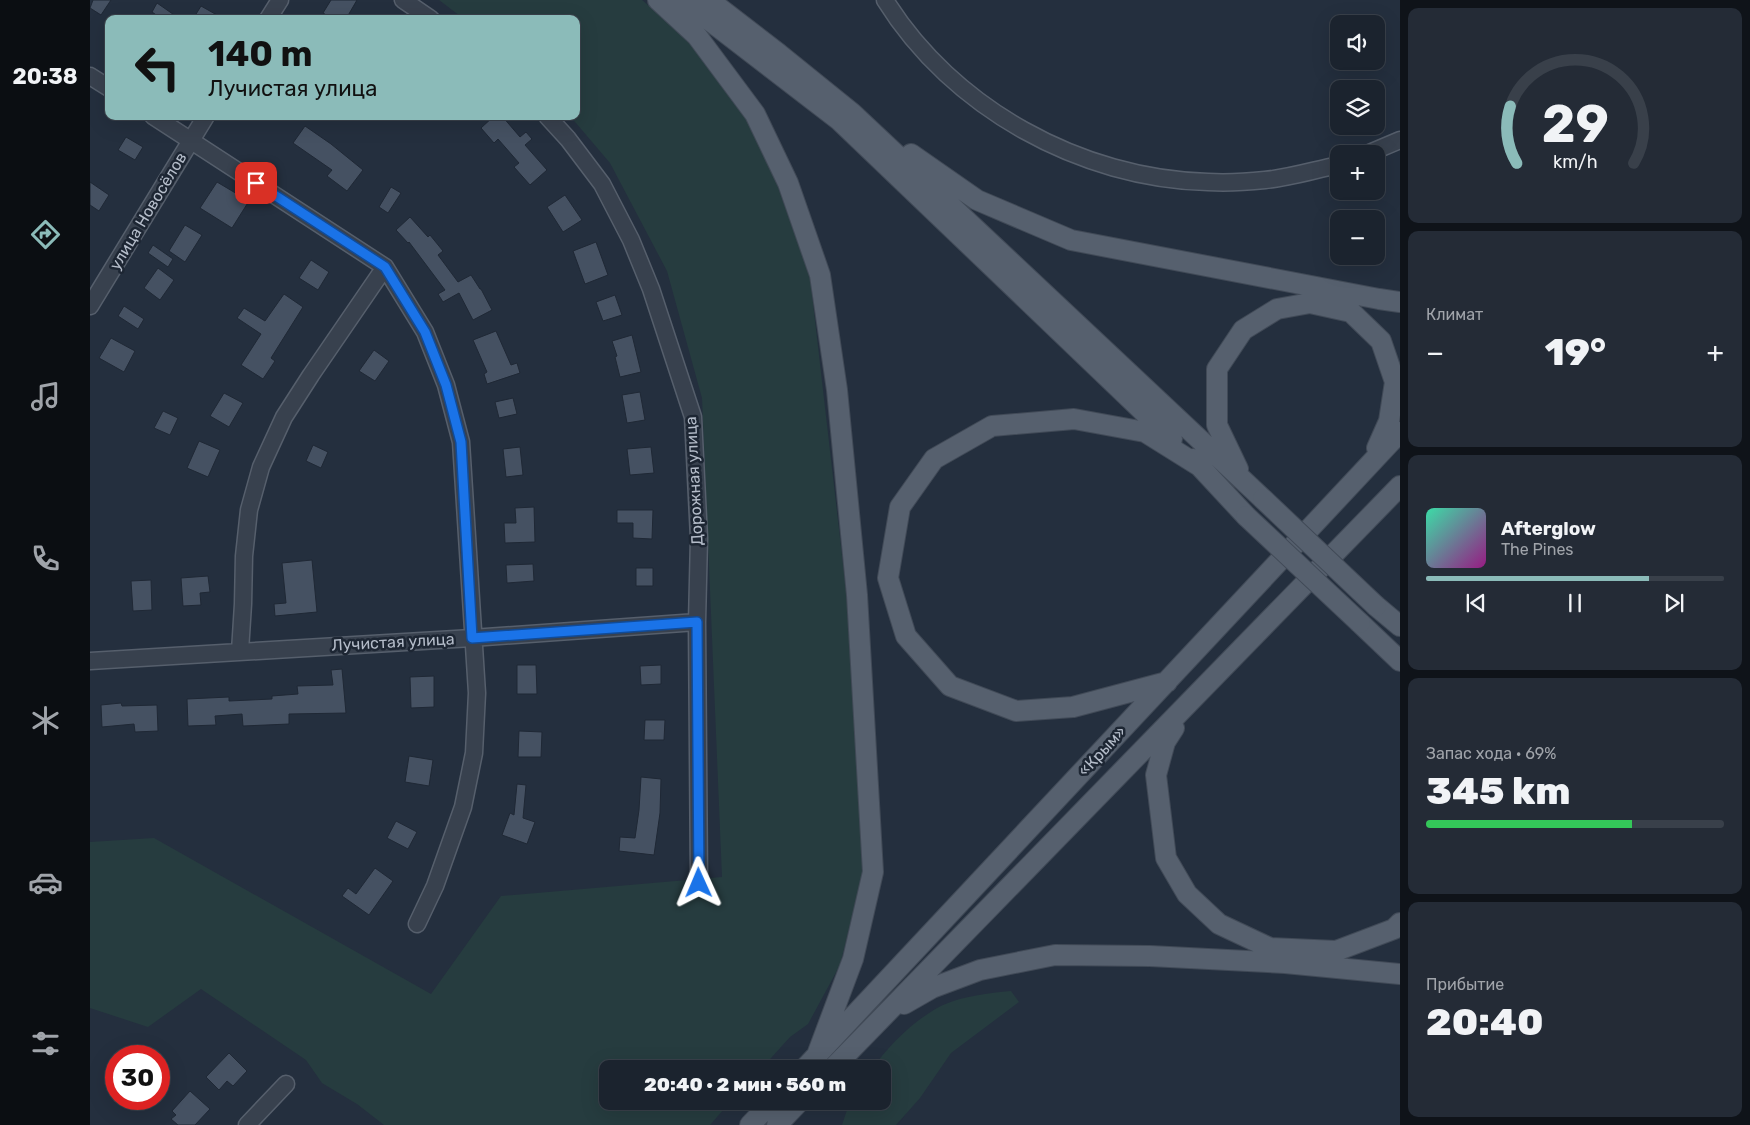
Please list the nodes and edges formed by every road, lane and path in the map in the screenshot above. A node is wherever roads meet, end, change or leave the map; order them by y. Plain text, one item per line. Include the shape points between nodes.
1 (280, 0) edge
2 (403, 0) edge
3 (658, 0) edge
4 (683, 0) edge
5 (709, 0) edge
6 (885, 0) edge
7 (271, 15) edge
8 (425, 15) edge
9 (90, 76) edge
10 (105, 85) edge
11 (852, 112) junction
12 (159, 120) edge
13 (204, 120) edge
14 (551, 120) edge
15 (1400, 140) edge
16 (191, 141) junction
17 (1385, 146) edge
18 (1330, 167) edge
19 (385, 267) junction
20 (1400, 302) edge
21 (90, 306) edge
22 (1400, 432) edge
23 (1369, 465) junction
24 (1202, 467) junction
25 (1243, 480) junction
26 (1400, 486) edge
27 (1400, 493) edge
28 (1379, 507) junction
29 (697, 622) junction
30 (1400, 625) edge
31 (472, 638) junction
32 (240, 651) junction
33 (1398, 660) edge
34 (90, 661) edge
35 (1167, 682) junction
36 (1193, 699) junction
37 (699, 883) dead end
38 (1400, 923) edge
39 (417, 924) dead end
40 (1400, 974) edge
41 (887, 1013) junction
42 (812, 1060) edge
43 (813, 1060) edge
44 (841, 1060) edge
45 (286, 1084) dead end
46 (764, 1110) edge
47 (791, 1110) edge
48 (248, 1125) edge
49 (750, 1125) edge
50 (777, 1125) edge

1 - 7 street
2 - 8 street
3 - 42 main road via 697,36 755,114 788,183 820,275 837,390 857,595 873,872 853,959
4 - 24 main road via 839,120
5 - 11 main road
6 - 18 street via 934,62 984,105 1042,140 1094,162 1152,176 1207,182 1266,180
9 - 10 street
11 - 20 main road via 977,200 1071,240
11 - 25 main road
12 - 16 street
13 - 16 street, улица Новосёлов
14 - 29 street, Дорожная улица via 602,184 631,240 651,289 693,417 699,538
15 - 17 street
16 - 19 street
16 - 21 street, улица Новосёлов
19 - 31 street via 425,332 446,385 461,442
19 - 32 street via 284,417 261,467 249,510
22 - 23 main road, «Крым»
23 - 25 main road via 1390,421 1395,382 1382,341 1351,312 1310,303 1277,310 1242,330 1216,369 1217,425
23 - 35 main road, «Крым»
24 - 33 main road, bridge via 1246,516
24 - 35 main road via 1145,432 1074,419 992,426 934,459 900,507 888,578 906,636 950,686 1016,711 1073,707
25 - 30 main road, bridge
26 - 28 main road, «Крым»
27 - 28 main road
28 - 36 main road, «Крым»
29 - 31 street, Лучистая улица
29 - 37 street, Дорожная улица
31 - 32 street, Лучистая улица
31 - 39 street via 477,693 474,753 463,807 435,886
32 - 34 street, Лучистая улица
35 - 43 main road, «Крым»
36 - 38 main road via 1165,742 1156,775 1166,858 1188,894 1219,924 1270,948 1336,951 1394,929
36 - 41 main road, «Крым»
40 - 41 main road via 1285,963 1055,955 980,970 932,988
41 - 44 main road, «Крым»
45 - 48 street
46 - 49 main road
47 - 50 main road

